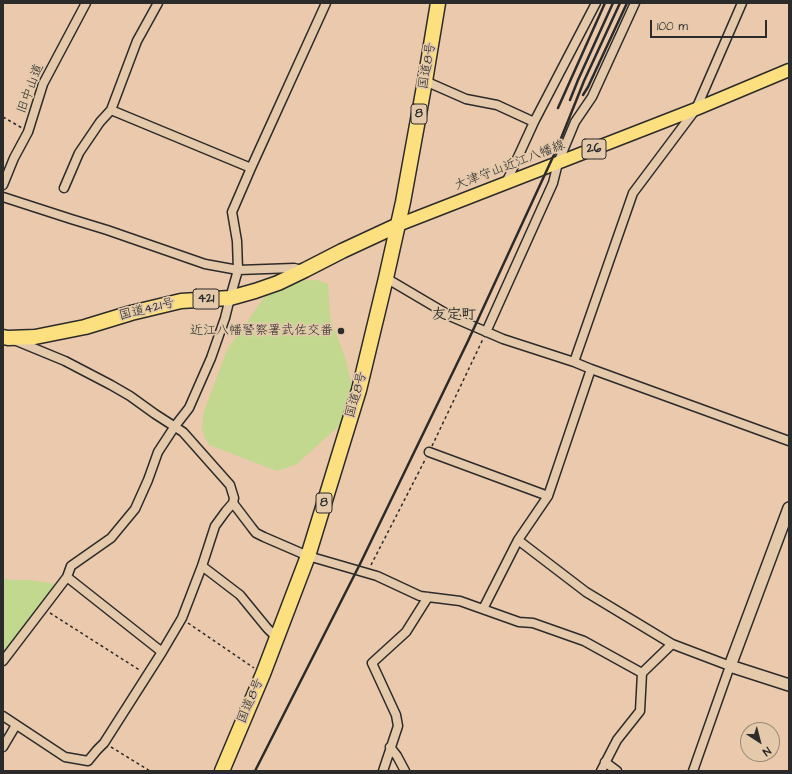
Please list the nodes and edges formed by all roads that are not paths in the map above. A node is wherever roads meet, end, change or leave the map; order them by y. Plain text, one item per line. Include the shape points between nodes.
1 (86, 3) edge
2 (158, 3) edge
3 (326, 3) edge
4 (438, 3) edge
5 (596, 3) edge
6 (635, 3) edge
7 (742, 3) edge
8 (789, 70) edge
9 (426, 81) junction
10 (696, 109) junction
11 (111, 110) junction
12 (534, 122) junction
13 (558, 163) junction
14 (250, 168) junction
15 (506, 183) junction
16 (3, 185) edge
17 (64, 188) dead end
18 (3, 197) edge
19 (398, 225) junction
20 (238, 270) junction
21 (305, 270) junction
22 (386, 278) junction
23 (230, 298) junction
24 (486, 332) junction
25 (6, 337) edge
26 (574, 362) junction
27 (591, 369) junction
28 (175, 426) junction
29 (789, 441) edge
30 (429, 452) dead end
31 (548, 496) junction
32 (234, 503) junction
33 (789, 508) edge
34 (518, 540) junction
35 (308, 556) junction
36 (202, 566) junction
37 (67, 577) junction
38 (428, 597) junction
39 (483, 609) junction
40 (277, 638) junction
41 (672, 644) junction
42 (162, 652) junction
43 (3, 661) edge
44 (730, 666) junction
45 (642, 673) junction
46 (789, 685) edge
47 (3, 716) edge
48 (16, 725) junction
49 (3, 747) edge
50 (390, 748) junction
51 (606, 762) junction
52 (222, 771) edge
53 (383, 771) edge
54 (405, 771) edge
55 (601, 771) edge
56 (617, 771) edge
57 (693, 771) edge

1 - 16 street, 旧中山道 via 43,84 28,132
2 - 11 street via 137,41
3 - 14 street
4 - 9 highway, 国道8号 / 8
5 - 12 street
6 - 13 street via 592,97 575,122
7 - 10 street
8 - 10 main road, 大津守山近江八幡線 / 26
9 - 12 street via 466,99 498,105
9 - 19 highway, 国道8号 / 8
10 - 13 main road, 大津守山近江八幡線 / 26
10 - 26 street via 633,193
11 - 14 street
11 - 17 street via 79,154
12 - 15 street
13 - 15 main road, 大津守山近江八幡線 / 26
13 - 24 street via 553,183
14 - 20 street via 232,212
15 - 19 main road, 大津守山近江八幡線 / 26
18 - 20 street via 205,264
19 - 21 highway, 国道421号 / 421
19 - 22 highway, 国道8号 / 8
20 - 21 street
20 - 23 street
21 - 23 highway, 国道421号 / 421 via 278,283
22 - 24 street via 452,317
22 - 35 highway, 国道8号 / 8 via 359,390
23 - 25 highway, 国道421号 / 421 via 181,301 85,327 35,337
23 - 28 street via 211,358 189,408
24 - 26 street
25 - 28 street via 65,361 111,385
26 - 27 street
27 - 29 street
27 - 31 street
28 - 32 street via 184,432 230,485
28 - 37 street via 158,452 135,509 111,538 71,566
30 - 31 street
31 - 34 street
32 - 35 street via 256,533
32 - 36 street via 215,526
33 - 44 street
34 - 39 street
34 - 41 street via 586,592
35 - 38 street via 377,576 420,596
35 - 40 highway, 国道8号 / 8
36 - 40 street via 240,595
36 - 42 street via 182,618
37 - 42 street
37 - 43 street
38 - 39 street via 460,601
38 - 50 street via 406,632 372,663 396,715 398,726
39 - 45 street via 584,641
40 - 52 highway, 国道8号 / 8
41 - 44 street
41 - 45 street
42 - 48 street via 104,743 88,761 65,757
44 - 46 street
44 - 57 street
45 - 51 street via 640,711 617,740
47 - 48 street
48 - 49 street
50 - 53 street
50 - 54 street
51 - 55 street
51 - 56 street

